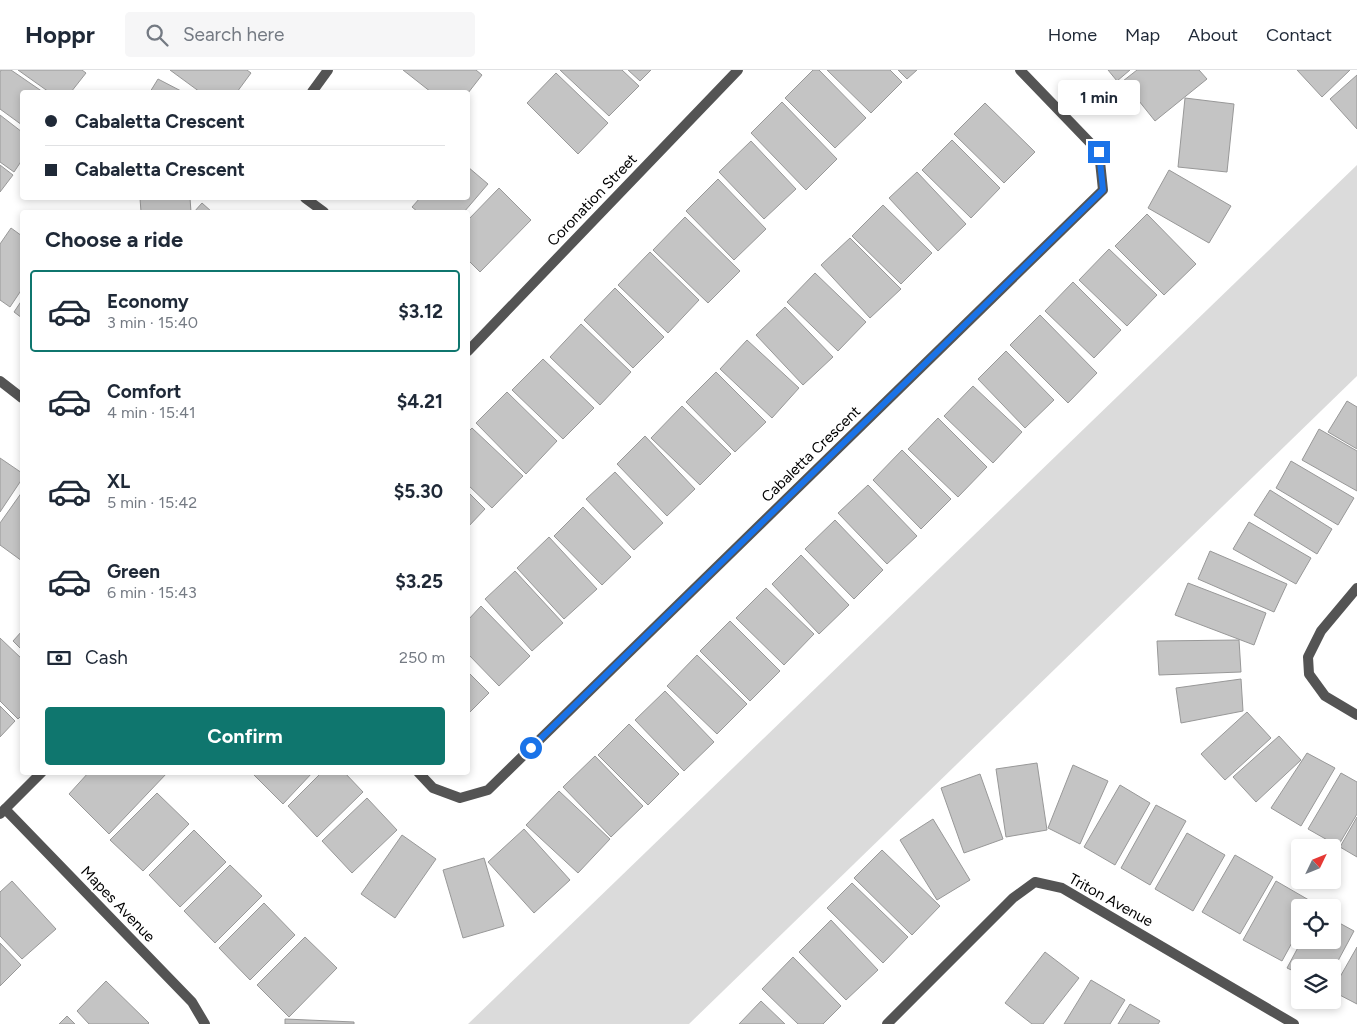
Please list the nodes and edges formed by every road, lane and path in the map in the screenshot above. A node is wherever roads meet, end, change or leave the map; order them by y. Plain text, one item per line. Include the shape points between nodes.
1 (328, 70) edge
2 (738, 70) edge
3 (1020, 70) edge
4 (313, 90) edge
5 (308, 200) edge
6 (321, 210) edge
7 (470, 346) edge
8 (0, 381) edge
9 (20, 396) edge
10 (1357, 588) edge
11 (1357, 715) edge
12 (39, 775) edge
13 (421, 775) edge
14 (2, 811) edge
15 (205, 1024) edge
16 (887, 1024) edge
17 (1294, 1024) edge

1 - 4 street
2 - 7 street, Coronation Street
3 - 13 street, Cabaletta Crescent via 1099,152 1103,190 488,790 460,798 433,788
5 - 6 street
8 - 9 street
10 - 11 street via 1321,632 1308,657 1309,674 1325,696
12 - 14 street
14 - 15 street, Mapes Avenue via 192,1002
16 - 17 street, Triton Avenue via 1013,898 1035,882 1062,888

